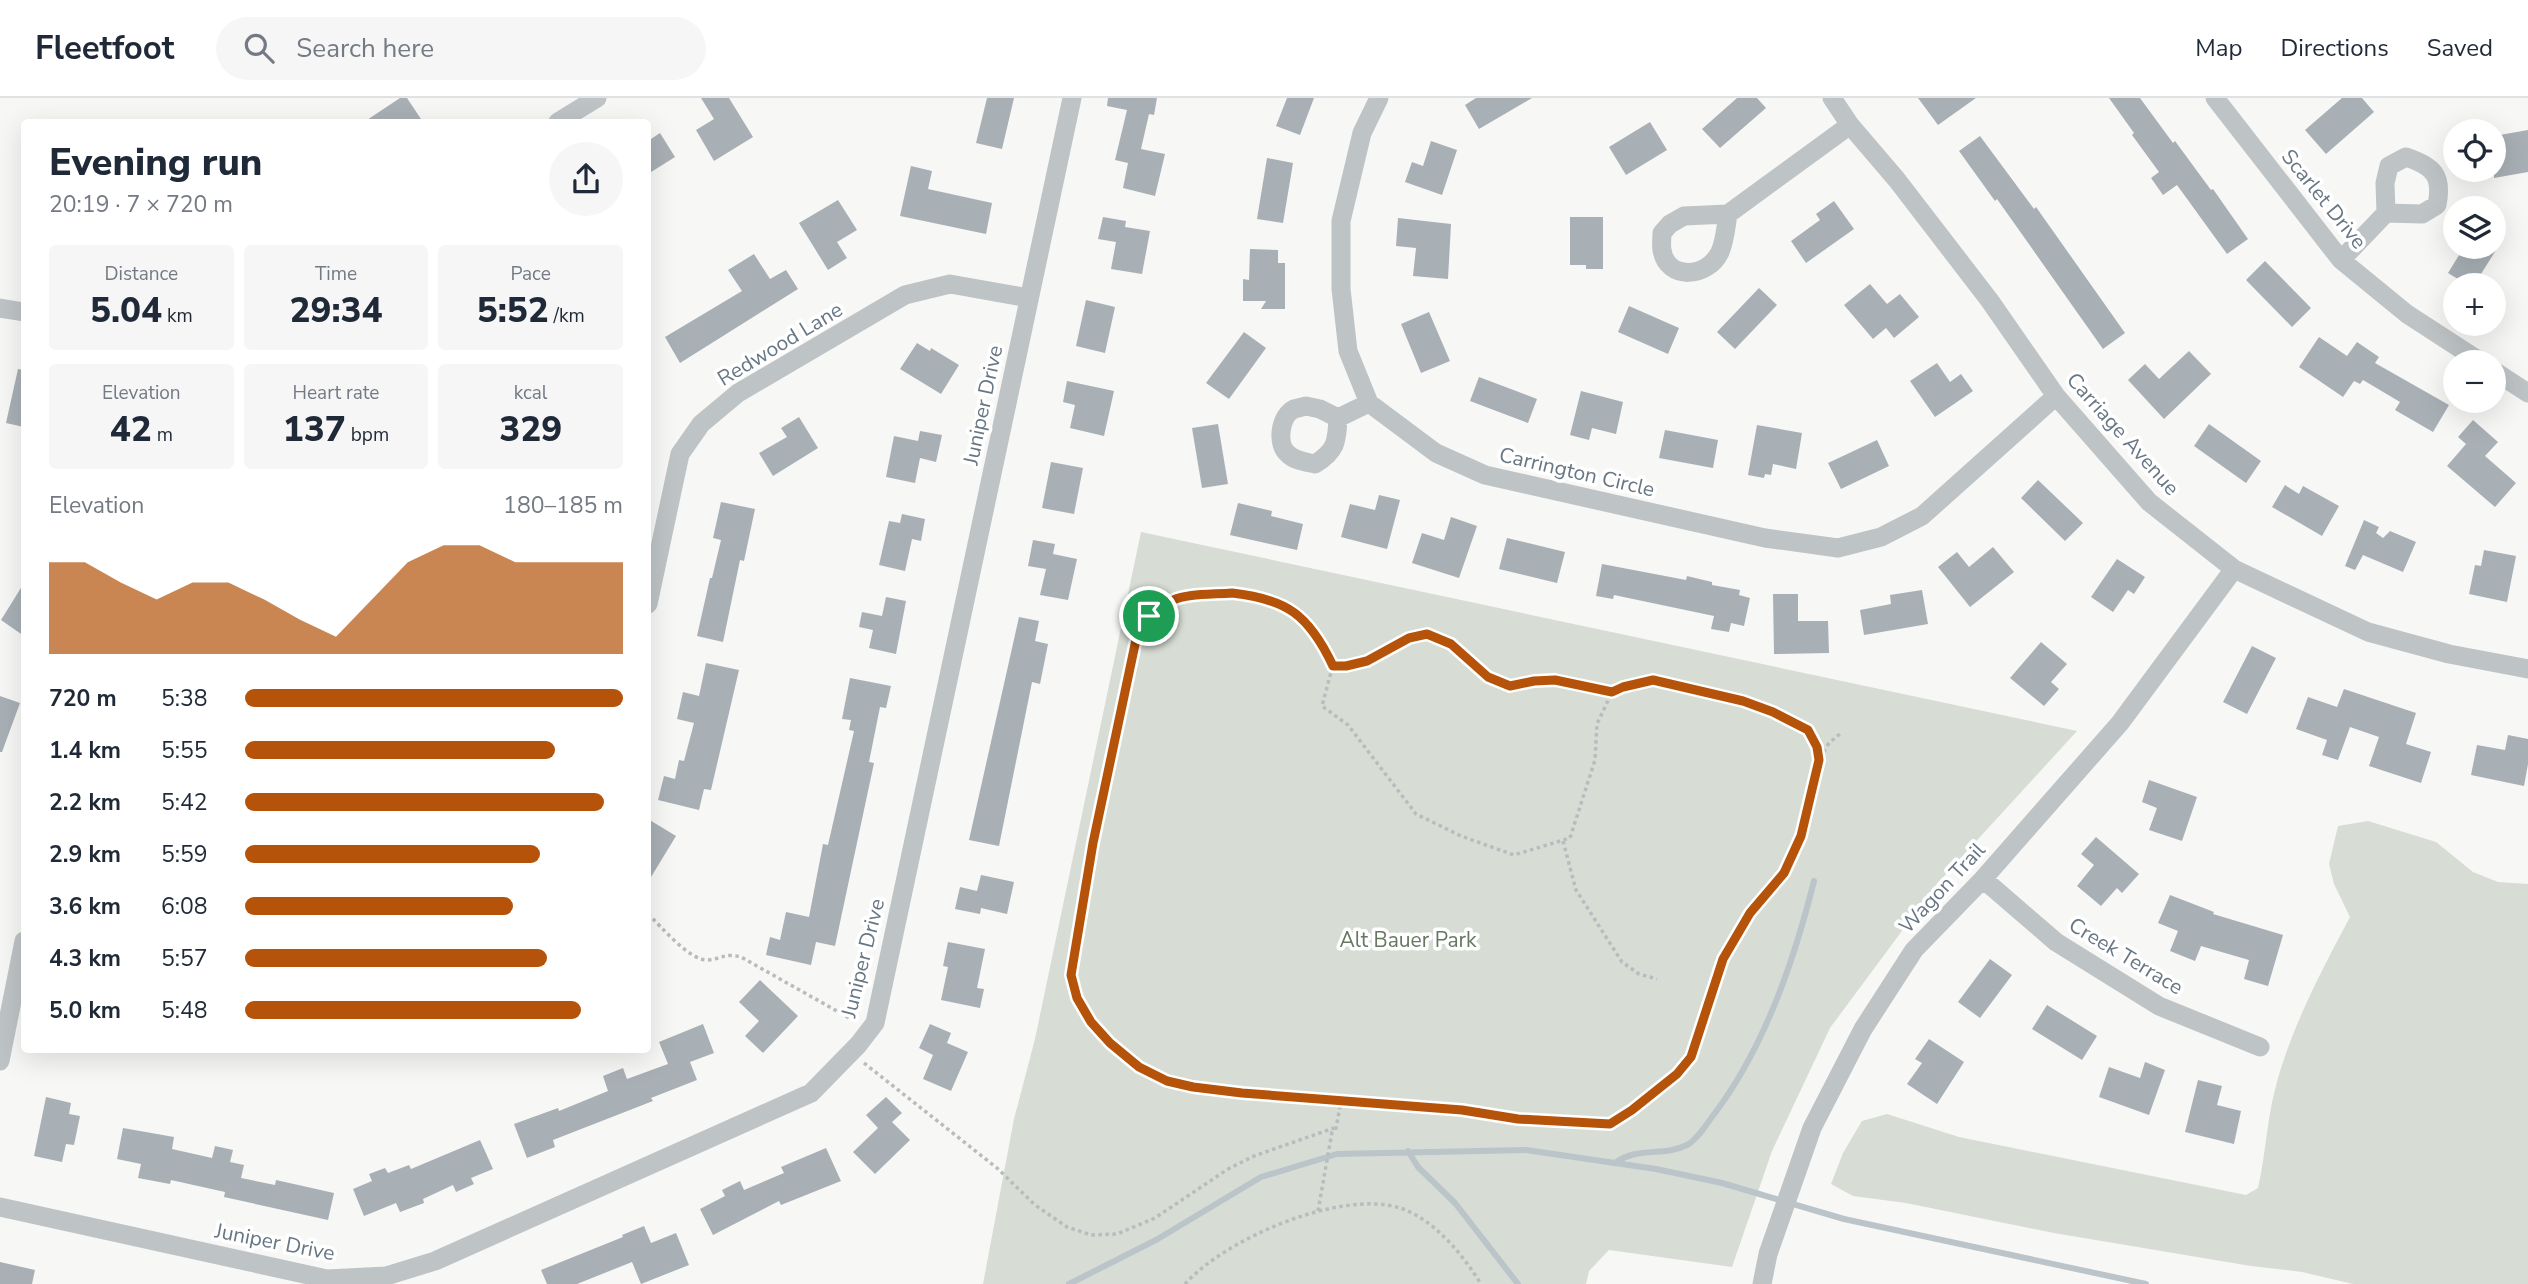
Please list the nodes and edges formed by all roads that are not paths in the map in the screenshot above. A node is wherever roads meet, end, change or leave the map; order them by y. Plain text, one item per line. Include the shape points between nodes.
1 (597, 98) edge
2 (1072, 98) edge
3 (1379, 98) edge
4 (1832, 98) edge
5 (2215, 98) edge
6 (563, 119) edge
7 (1850, 125) junction
8 (2386, 213) dead end
9 (1728, 214) dead end
10 (2341, 260) junction
11 (1029, 298) junction
12 (0, 308) edge
13 (21, 312) edge
14 (2462, 350) edge
15 (2506, 379) edge
16 (2528, 393) edge
17 (2056, 396) junction
18 (1369, 403) junction
19 (1338, 418) dead end
20 (2234, 569) junction
21 (651, 590) edge
22 (2528, 669) edge
23 (1983, 879) junction
24 (21, 956) edge
25 (2260, 1047) dead end
26 (0, 1060) edge
27 (0, 1207) edge
28 (1762, 1284) edge

1 - 6 street
2 - 11 street, Juniper Drive
3 - 18 street via 1362,133 1341,221 1341,289 1348,351
4 - 7 street, Carriage Avenue
5 - 10 street, Scarlet Drive
7 - 9 street
7 - 17 street, Carriage Avenue via 1990,300
8 - 10 street
10 - 14 street, Scarlet Drive via 2407,314
11 - 21 street, Redwood Lane via 950,284 905,296 738,393 701,424 680,454
11 - 27 street, Juniper Drive via 875,1023 811,1093 435,1261 386,1276 327,1279
12 - 13 street
15 - 16 street
17 - 18 street, Carrington Circle via 1922,516 1881,537 1838,548 1765,538 1485,475 1436,453
17 - 20 street, Carriage Avenue via 2149,502
18 - 19 street
20 - 22 street, Carriage Avenue via 2368,632
20 - 23 street, Wagon Trail via 2120,723
23 - 25 street, Creek Terrace via 2056,942 2159,1006
23 - 28 street, Wagon Trail via 1914,950 1863,1029 1812,1128
24 - 26 street

